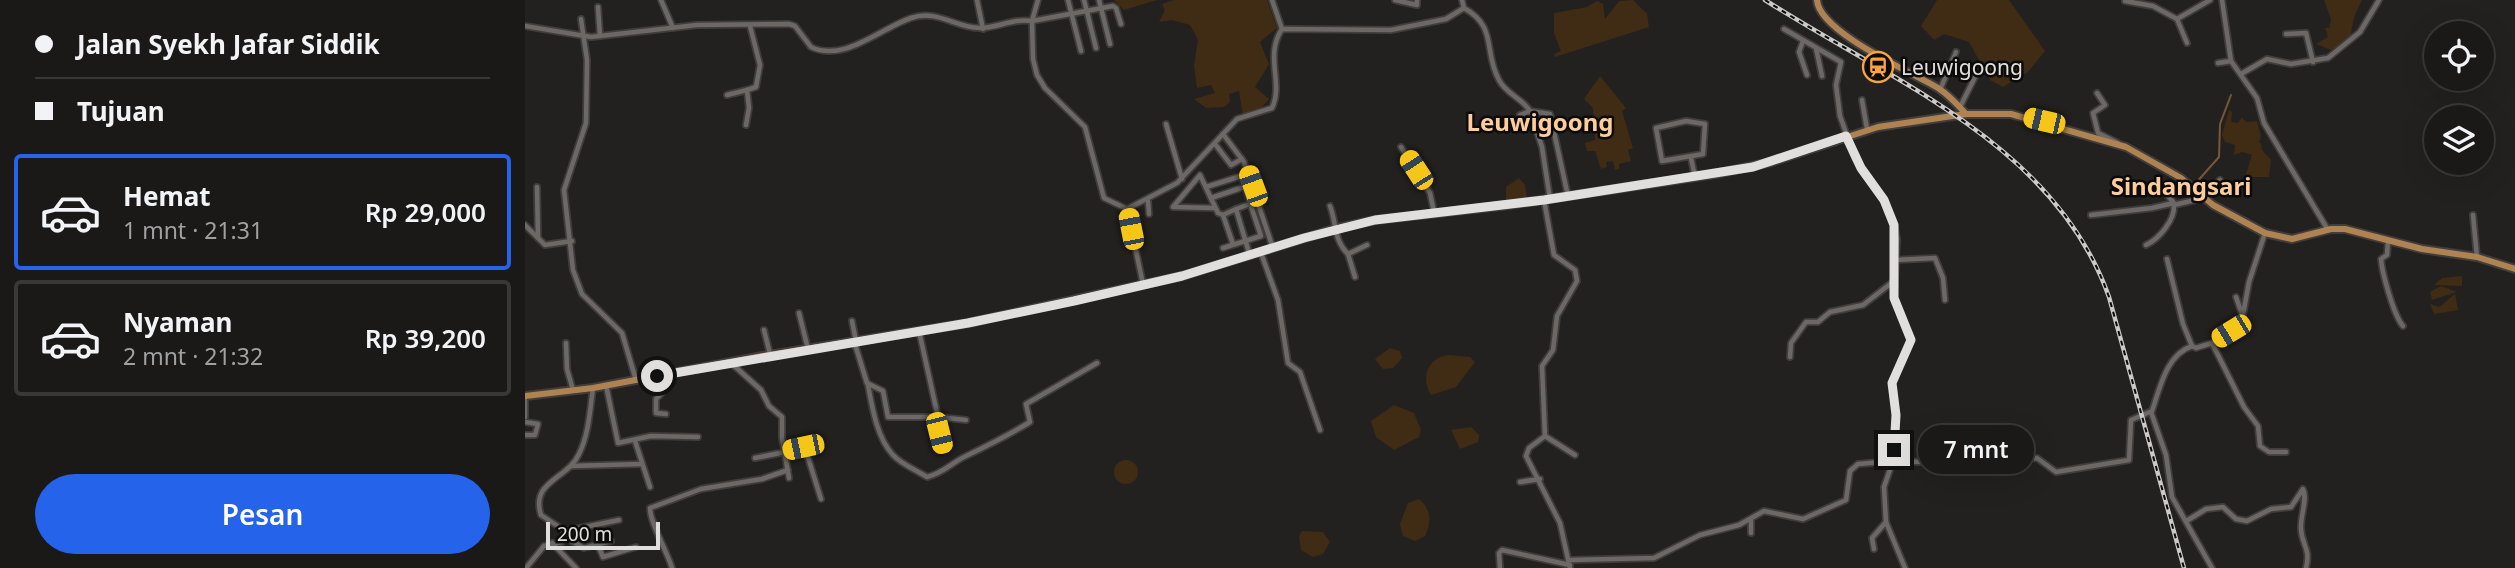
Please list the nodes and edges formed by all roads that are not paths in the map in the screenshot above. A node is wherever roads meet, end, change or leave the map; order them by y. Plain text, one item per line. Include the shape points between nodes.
1 (661, 0) edge
2 (977, 0) edge
3 (1038, 0) edge
4 (1068, 0) edge
5 (1084, 0) edge
6 (1272, 0) edge
7 (1395, 0) edge
8 (1417, 0) edge
9 (1462, 0) edge
10 (1817, 0) edge
11 (2210, 0) edge
12 (2222, 0) edge
13 (2379, 0) edge
14 (2125, 1) edge
15 (1100, 3) edge
16 (598, 8) dead end
17 (1464, 8) junction
18 (1087, 10) junction
19 (1072, 13) junction
20 (581, 19) dead end
21 (2177, 19) junction
22 (1032, 21) junction
23 (1121, 24) dead end
24 (525, 26) edge
25 (750, 26) junction
26 (673, 28) junction
27 (983, 29) junction
28 (1282, 29) junction
29 (1784, 29) dead end
30 (2286, 34) dead end
31 (585, 36) junction
32 (600, 36) junction
33 (1803, 41) junction
34 (2187, 43) dead end
35 (1110, 44) dead end
36 (1816, 47) junction
37 (1096, 48) dead end
38 (1081, 51) dead end
39 (1956, 52) dead end
40 (2231, 61) junction
41 (2313, 62) junction
42 (2218, 63) dead end
43 (2241, 74) junction
44 (1807, 75) dead end
45 (1976, 75) dead end
46 (1822, 76) dead end
47 (748, 90) junction
48 (1940, 90) junction
49 (2097, 93) dead end
50 (727, 95) dead end
51 (1862, 100) dead end
52 (1960, 107) junction
53 (1530, 111) junction
54 (1966, 114) junction
55 (1520, 115) dead end
56 (1166, 124) dead end
57 (746, 125) dead end
58 (1867, 129) junction
59 (1223, 134) junction
60 (1846, 136) junction
61 (1215, 144) junction
62 (2122, 145) junction
63 (1401, 147) dead end
64 (1692, 158) junction
65 (1242, 159) junction
66 (1231, 165) junction
67 (1236, 177) junction
68 (1695, 177) junction
69 (1182, 179) junction
70 (2220, 180) dead end
71 (2191, 185) junction
72 (537, 187) dead end
73 (1206, 187) junction
74 (1244, 187) junction
75 (1568, 196) junction
76 (1211, 198) junction
77 (2199, 198) junction
78 (1547, 199) junction
79 (1148, 201) junction
80 (2175, 203) junction
81 (1250, 204) junction
82 (1330, 206) dead end
83 (1215, 208) junction
84 (1127, 209) junction
85 (1236, 209) junction
86 (1434, 212) junction
87 (1149, 214) dead end
88 (1223, 215) junction
89 (2091, 215) dead end
90 (2473, 215) dead end
91 (525, 225) edge
92 (1240, 225) junction
93 (1227, 228) junction
94 (1334, 229) junction
95 (2328, 230) junction
96 (2263, 237) junction
97 (538, 239) junction
98 (2388, 240) junction
99 (572, 241) junction
100 (1247, 241) junction
101 (1233, 244) junction
102 (2146, 245) dead end
103 (1367, 246) dead end
104 (1223, 248) dead end
105 (1273, 249) junction
106 (1261, 253) junction
107 (1348, 254) junction
108 (1250, 257) junction
109 (2477, 257) junction
110 (2167, 259) dead end
111 (1895, 260) junction
112 (2515, 269) edge
113 (1355, 276) dead end
114 (1894, 281) junction
115 (1143, 285) junction
116 (2236, 297) dead end
117 (1945, 300) dead end
118 (799, 313) dead end
119 (2243, 318) junction
120 (852, 321) dead end
121 (2403, 326) dead end
122 (764, 330) dead end
123 (919, 330) junction
124 (855, 341) junction
125 (566, 343) dead end
126 (2212, 343) junction
127 (2192, 346) junction
128 (808, 349) junction
129 (770, 354) junction
130 (1790, 357) dead end
131 (730, 362) junction
132 (1097, 363) dead end
133 (657, 376) junction
134 (636, 380) junction
135 (606, 385) junction
136 (868, 385) junction
137 (593, 388) junction
138 (573, 390) junction
139 (525, 398) edge
140 (2151, 412) junction
141 (666, 414) dead end
142 (937, 417) junction
143 (525, 419) edge
144 (966, 420) dead end
145 (1320, 430) dead end
146 (525, 435) edge
147 (1545, 436) junction
148 (698, 437) dead end
149 (635, 441) junction
150 (943, 447) dead end
151 (784, 452) junction
152 (2286, 452) dead end
153 (1575, 455) dead end
154 (755, 458) dead end
155 (1893, 461) junction
156 (641, 464) junction
157 (570, 466) junction
158 (787, 470) junction
159 (789, 478) dead end
160 (1540, 479) junction
161 (1520, 482) dead end
162 (650, 487) dead end
163 (821, 499) dead end
164 (1751, 519) junction
165 (619, 520) dead end
166 (2188, 520) junction
167 (1886, 522) junction
168 (565, 531) junction
169 (1751, 533) dead end
170 (566, 538) junction
171 (611, 541) dead end
172 (552, 543) junction
173 (597, 543) junction
174 (636, 547) dead end
175 (1874, 549) dead end
176 (1570, 565) edge
177 (526, 568) edge
178 (576, 568) edge
179 (672, 568) edge
180 (1500, 568) edge
181 (1905, 568) edge
182 (2212, 568) edge
183 (2306, 568) edge

1 - 26 street
2 - 27 street
3 - 22 street
4 - 19 street
5 - 18 street
6 - 28 street
7 - 8 street via 1417,5
9 - 17 street
10 - 48 main road via 1820,11 1843,33
11 - 21 street
12 - 40 street
13 - 41 street via 2360,32 2328,58
14 - 21 street via 2153,6
15 - 18 street
15 - 23 street via 1116,8
15 - 35 street
16 - 32 street
17 - 28 street via 1445,19 1391,30
17 - 53 street via 1477,14 1486,29 1490,58 1501,85
18 - 19 street
18 - 37 street
19 - 22 street
19 - 38 street
20 - 31 street
21 - 34 street
22 - 27 street
22 - 84 street via 1039,80 1085,127 1104,198
24 - 31 street
25 - 26 street
25 - 27 street via 792,25 811,47 833,51 916,17 935,15
25 - 47 street via 760,70 756,87
26 - 32 street
28 - 59 street via 1272,64 1277,87 1274,105 1237,119
29 - 33 street
30 - 41 street via 2306,33
31 - 32 street
31 - 99 street via 585,132 563,190
33 - 36 street
33 - 44 street via 1799,52
36 - 46 street
36 - 60 street via 1841,62 1837,94
39 - 48 street
40 - 42 street
40 - 43 street
41 - 43 street via 2286,64 2267,59
43 - 95 street via 2257,98 2267,128
45 - 52 street
47 - 50 street
47 - 57 street
48 - 52 main road
49 - 62 street via 2105,105 2093,113 2098,133
51 - 58 street
52 - 54 main road
53 - 55 street
53 - 75 street via 1551,115
53 - 78 street via 1542,147
54 - 58 main road
54 - 62 main road via 2018,115
56 - 69 street
58 - 60 main road
59 - 61 street
59 - 65 street
60 - 68 main road via 1753,167
60 - 111 street via 1888,207 1896,234
61 - 66 street
61 - 69 street
62 - 71 main road
63 - 86 street via 1430,193
64 - 64 street via 1703,154 1704,123 1686,121 1656,128 1662,161
64 - 68 street
65 - 66 street
65 - 105 street
66 - 67 street
67 - 73 street
67 - 74 street via 1242,177
68 - 75 main road
69 - 79 street
70 - 77 street
71 - 77 main road
71 - 80 street via 2170,192 2168,197
72 - 97 street
73 - 76 street
73 - 83 street via 1197,175 1173,207
74 - 76 street
74 - 81 street
75 - 78 main road
76 - 83 street
77 - 80 street
77 - 96 main road
78 - 86 main road
78 - 147 street via 1555,255 1575,270 1577,278 1557,316 1552,350 1542,366
79 - 84 street
79 - 87 street
80 - 89 street
80 - 102 street via 2175,215 2159,238
81 - 85 street
81 - 100 street via 1261,236
82 - 94 street
83 - 88 street
84 - 115 street
85 - 88 street
85 - 92 street
86 - 94 main road
88 - 93 street
90 - 109 street
91 - 97 street
92 - 93 street
92 - 100 street
93 - 101 street
94 - 105 main road
94 - 107 street
95 - 96 main road via 2292,239
95 - 98 main road
96 - 119 street
97 - 99 street via 548,246
98 - 109 main road
98 - 121 street via 2382,270 2395,315
99 - 134 street via 579,288 622,333
100 - 101 street
100 - 108 street
101 - 104 street
103 - 107 street
105 - 106 main road
106 - 108 main road
106 - 145 street via 1278,302 1288,363 1300,372
107 - 113 street
108 - 115 main road
109 - 112 main road
110 - 127 street
111 - 114 street
111 - 117 street via 1935,258
114 - 130 street via 1863,305 1830,312 1818,322 1806,321 1791,343
114 - 155 street via 1898,311 1911,340 1892,383 1896,415
115 - 123 main road
116 - 119 street
118 - 128 street
119 - 126 street
120 - 124 street
122 - 129 street
123 - 124 main road
123 - 142 street
124 - 128 main road
124 - 136 street
125 - 138 street
126 - 127 street
126 - 152 street via 2258,426 2260,446 2269,452
127 - 140 street via 2181,351 2164,374
128 - 129 main road
129 - 131 main road
131 - 133 main road
131 - 151 street via 782,417
132 - 136 street via 1026,404 1030,422 941,474 927,477 887,447
133 - 134 main road
133 - 141 street via 661,394 656,399 656,413
134 - 135 main road
135 - 137 main road
135 - 149 street via 618,443
136 - 142 street via 883,391 888,416
137 - 138 main road
137 - 157 street via 584,442
138 - 139 main road
139 - 143 street
140 - 155 street via 2131,421 2131,457 2125,461 2056,472 2037,458 1980,464
140 - 166 street via 2166,455 2172,497
142 - 144 street
142 - 150 street
143 - 146 street via 538,424 535,435
147 - 153 street
147 - 160 street via 1526,453
148 - 149 street via 651,436
149 - 156 street
151 - 154 street
151 - 158 street
151 - 163 street via 805,448
155 - 164 street via 1856,465 1850,471 1846,500 1813,516 1799,519 1767,511
155 - 167 street via 1884,487
156 - 157 street
156 - 162 street
157 - 168 street via 545,486 538,501 541,515
158 - 159 street
158 - 179 street via 701,489 650,508
160 - 161 street
160 - 176 street via 1565,537
164 - 169 street
164 - 176 street via 1700,535 1654,558
165 - 168 street
166 - 182 street via 2201,554
166 - 183 street via 2206,509 2223,507 2238,520 2250,521 2271,509 2291,507 2303,489 2301,530 2309,553
167 - 175 street via 1872,538
167 - 181 street
168 - 170 street
170 - 172 street
170 - 173 street via 584,548
171 - 173 street
172 - 177 street
172 - 178 street
173 - 174 street via 603,558
176 - 180 street via 1502,550

